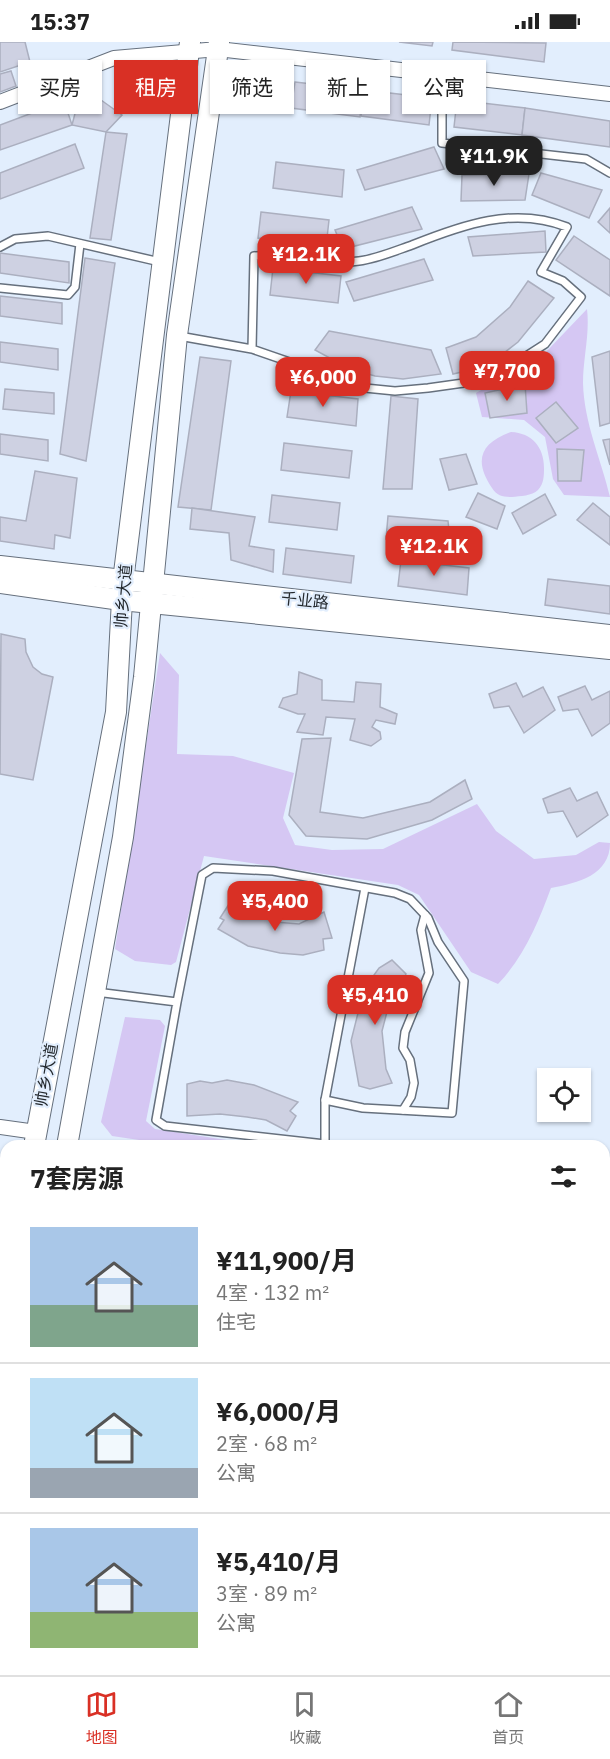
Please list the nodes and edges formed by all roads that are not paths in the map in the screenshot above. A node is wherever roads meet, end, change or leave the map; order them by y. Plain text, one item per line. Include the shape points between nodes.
1 (218, 45) edge
2 (190, 47) edge
3 (402, 70) edge
4 (486, 80) edge
5 (610, 94) edge
6 (0, 102) edge
7 (442, 114) edge
8 (610, 173) edge
9 (80, 244) junction
10 (0, 247) edge
11 (161, 262) junction
12 (0, 288) edge
13 (177, 335) junction
14 (252, 349) junction
15 (0, 566) edge
16 (0, 584) edge
17 (122, 591) junction
18 (152, 593) junction
19 (610, 635) edge
20 (610, 649) edge
21 (366, 888) junction
22 (425, 915) junction
23 (93, 992) junction
24 (177, 1002) junction
25 (325, 1100) junction
26 (403, 1110) junction
27 (0, 1127) edge
28 (35, 1139) edge
29 (68, 1140) edge
30 (289, 1140) edge
31 (325, 1140) edge

1 - 2 street
1 - 3 street
1 - 13 main road, 帅乡大道
2 - 6 street via 114,58
2 - 11 main road, 帅乡大道
4 - 5 street
7 - 8 lane via 442,143 586,159
9 - 10 lane via 48,236 15,240
9 - 11 lane
9 - 12 lane via 75,287 68,295
11 - 17 main road, 帅乡大道
13 - 14 lane
13 - 18 main road, 帅乡大道
14 - 14 lane via 364,388 395,391 485,381 544,344 581,297 563,281 541,272 567,227 545,218 468,223 359,261 254,256
15 - 17 main road, 千业路
16 - 17 main road, 千业路
17 - 18 main road, 千业路
17 - 28 main road, 帅乡大道 via 116,712
18 - 19 main road, 千业路
18 - 20 main road, 千业路
18 - 23 main road, 帅乡大道 via 123,837
21 - 22 lane via 410,899
21 - 24 lane via 273,871 213,868 202,875
21 - 25 lane
22 - 26 lane via 421,930 429,973 405,1032 403,1048 410,1060 414,1083
22 - 26 lane via 464,981 455,1098 452,1113
23 - 24 lane
23 - 29 main road, 帅乡大道
24 - 30 lane via 156,1120 174,1127
25 - 26 lane via 363,1108
25 - 31 lane
27 - 28 street

